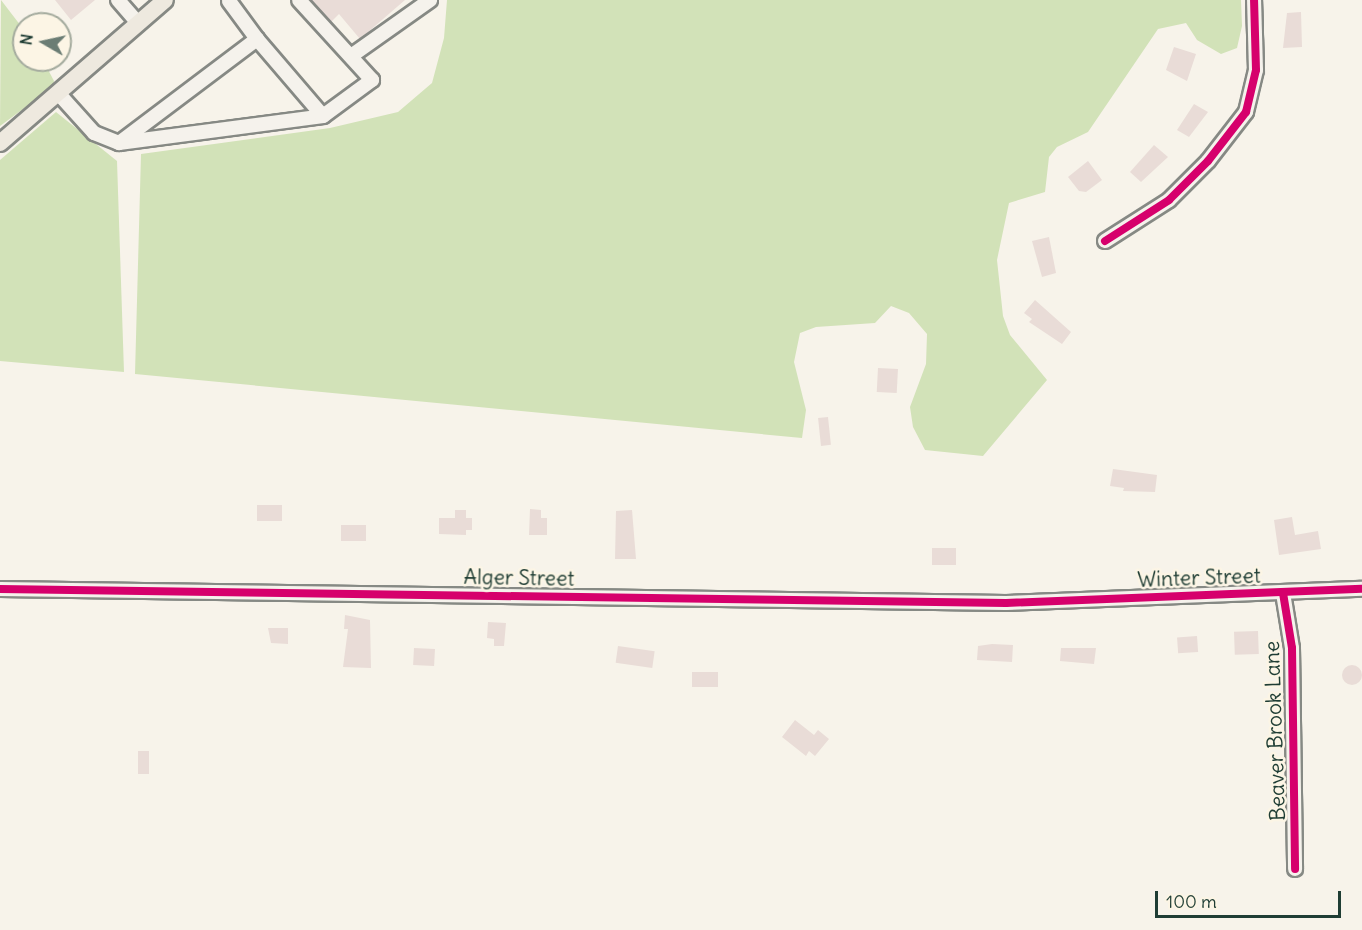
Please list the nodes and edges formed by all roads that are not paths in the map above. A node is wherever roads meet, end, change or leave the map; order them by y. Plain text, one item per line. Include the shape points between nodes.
1 (118, 0) edge
2 (165, 0) edge
3 (299, 0) edge
4 (430, 0) edge
5 (1254, 0) edge
6 (230, 1) edge
7 (138, 23) junction
8 (257, 39) junction
9 (351, 56) junction
10 (58, 93) junction
11 (323, 116) junction
12 (0, 143) edge
13 (119, 143) junction
14 (1105, 242) dead end
15 (0, 589) edge
16 (1362, 589) edge
17 (1283, 593) junction
18 (1037, 602) joint
19 (1294, 869) dead end

1 - 7 street
2 - 7 main road
3 - 9 street
4 - 9 street
5 - 14 street via 1256,70 1246,112 1208,161 1169,200
6 - 8 street
7 - 10 main road
8 - 11 street
8 - 13 street
9 - 11 street via 372,80
10 - 12 main road
10 - 13 street via 94,133
11 - 13 street
15 - 18 street, Alger Street
16 - 17 street, Winter Street
17 - 18 street, Winter Street
17 - 19 street, Beaver Brook Lane via 1292,648

